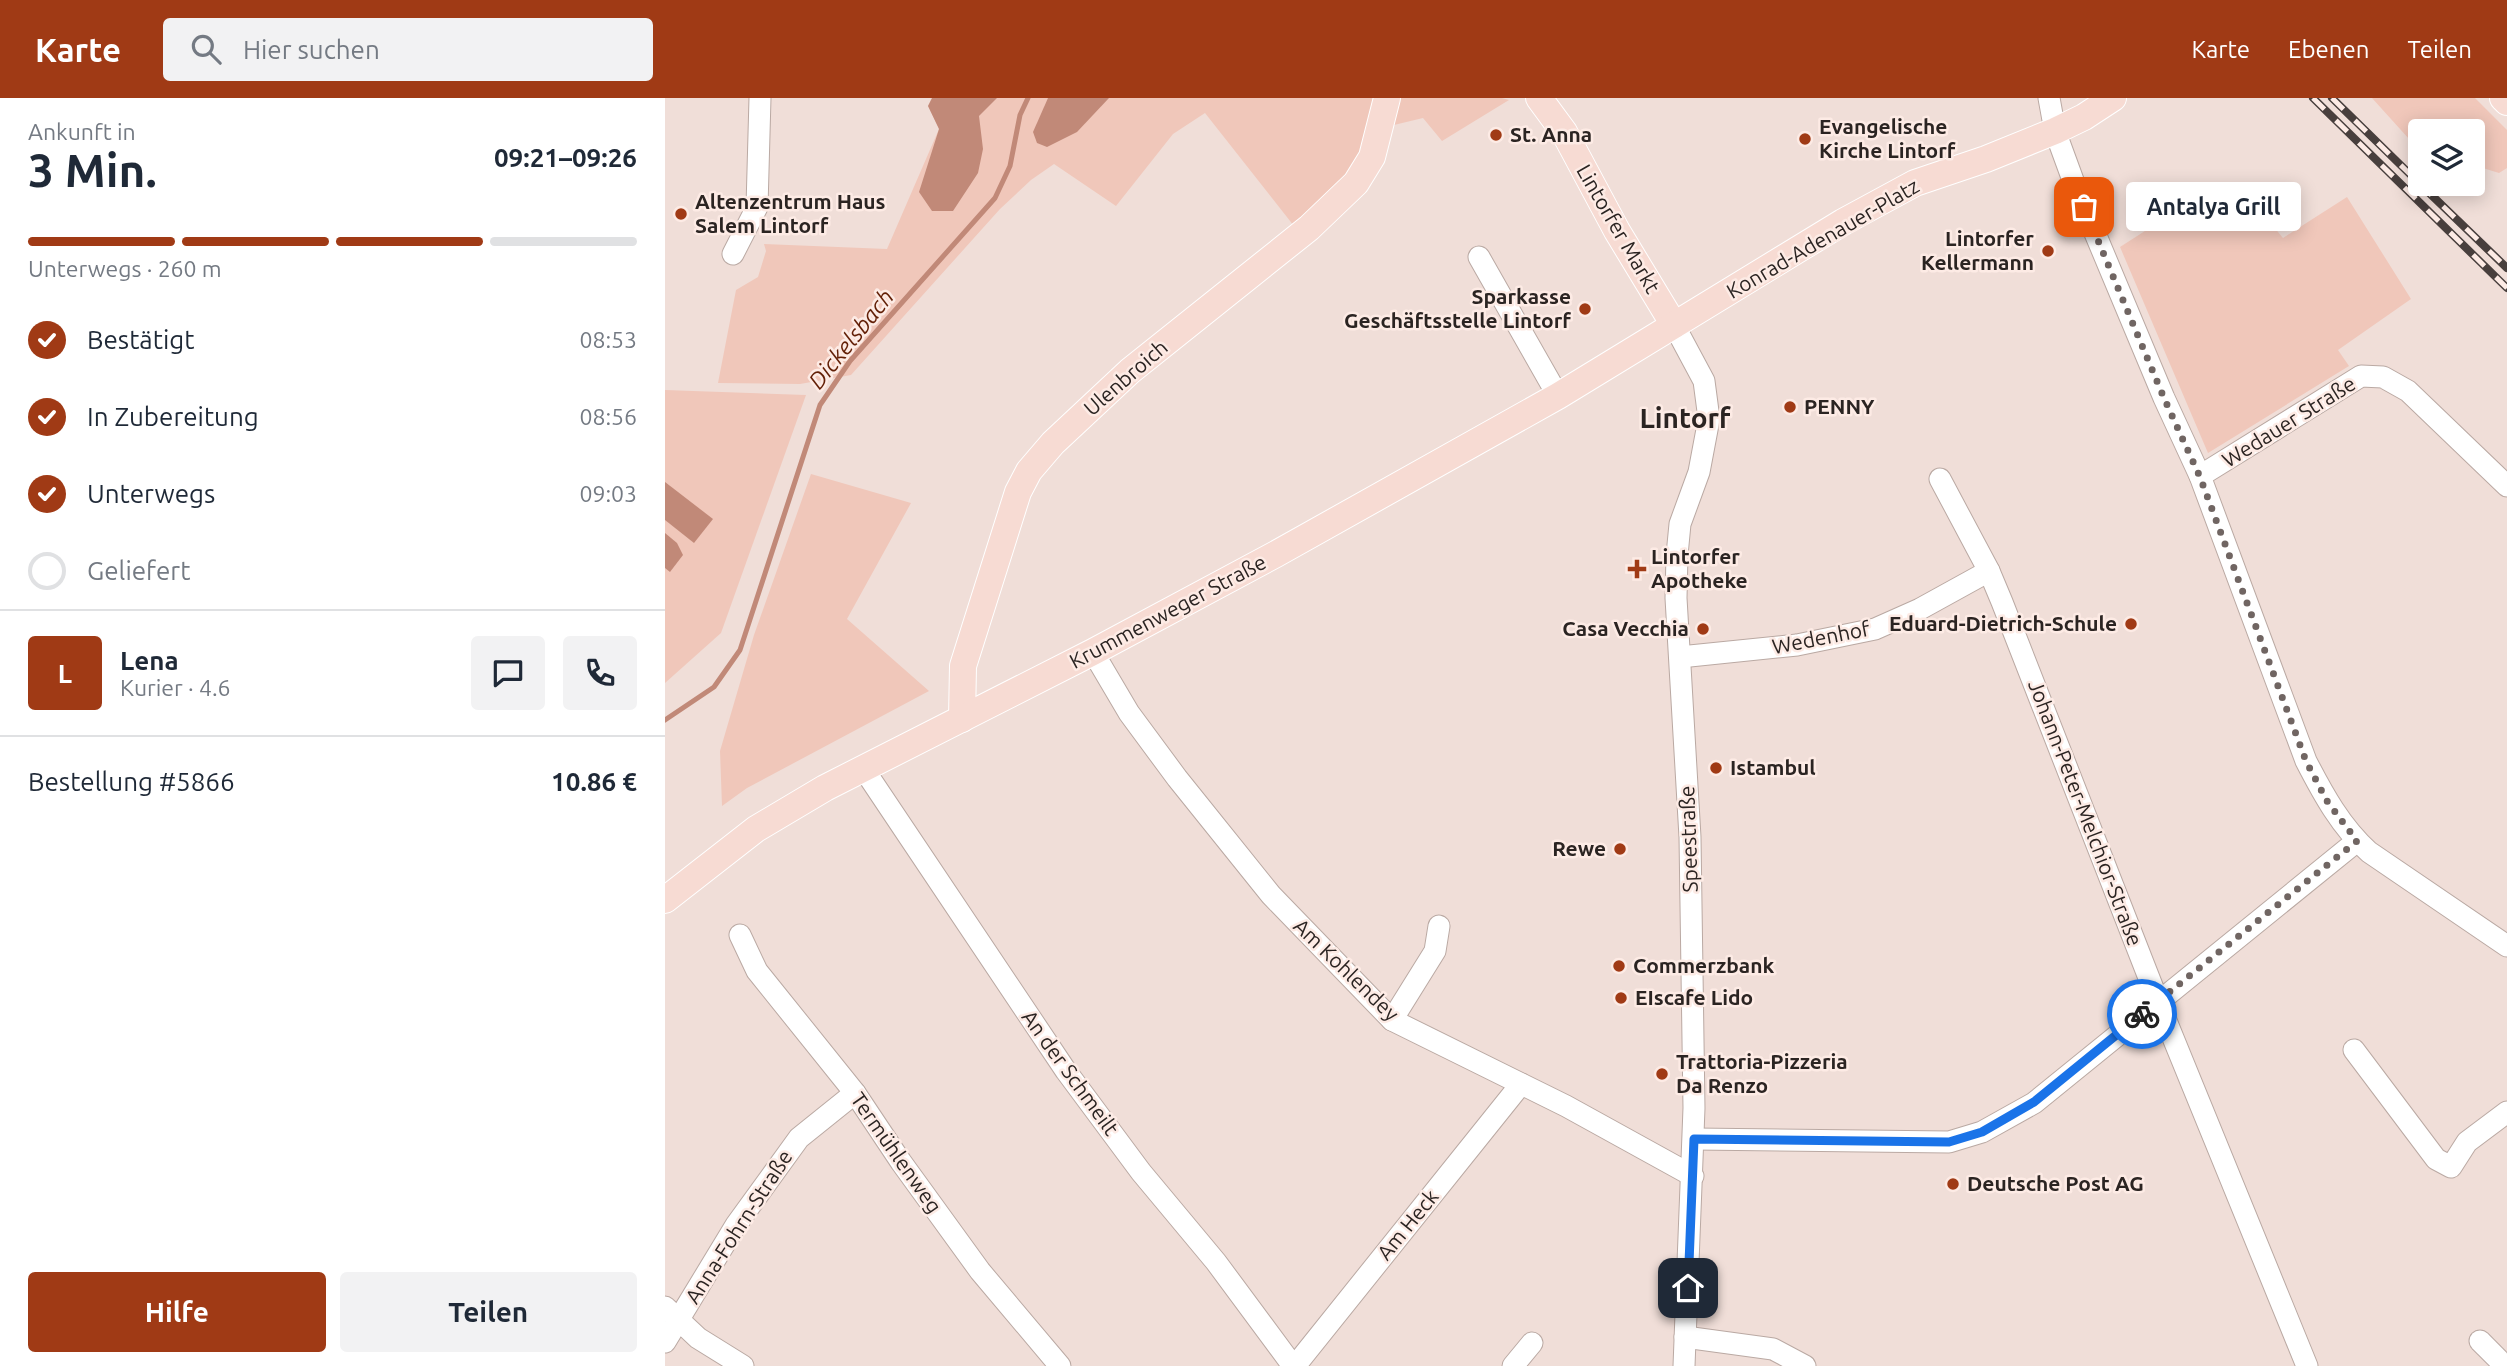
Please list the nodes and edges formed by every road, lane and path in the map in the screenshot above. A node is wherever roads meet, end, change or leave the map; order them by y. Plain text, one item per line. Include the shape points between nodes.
1 (760, 98) edge
2 (1387, 98) edge
3 (1539, 98) edge
4 (2049, 98) edge
5 (2113, 98) edge
6 (2503, 98) edge
7 (2507, 102) edge
8 (2055, 131) junction
9 (733, 254) dead end
10 (1479, 257) dead end
11 (1674, 326) junction
12 (1558, 396) junction
13 (2200, 477) junction
14 (1940, 479) dead end
15 (2507, 486) edge
16 (1989, 570) junction
17 (1093, 652) junction
18 (1680, 657) junction
19 (962, 719) junction
20 (863, 768) junction
21 (2357, 841) junction
22 (665, 900) edge
23 (1439, 926) dead end
24 (740, 935) dead end
25 (2507, 946) edge
26 (2158, 1001) junction
27 (1392, 1020) junction
28 (2354, 1049) dead end
29 (1521, 1084) junction
30 (855, 1093) junction
31 (2507, 1112) edge
32 (1694, 1139) junction
33 (1693, 1176) junction
34 (672, 1314) edge
35 (1685, 1337) junction
36 (2480, 1340) dead end
37 (665, 1342) edge
38 (1532, 1343) dead end
39 (743, 1366) edge
40 (1060, 1366) edge
41 (1294, 1366) edge
42 (1513, 1366) edge
43 (1683, 1366) edge
44 (1805, 1366) edge
45 (2307, 1366) edge
46 (2505, 1366) edge

1 - 9 street via 757,207
2 - 19 main road, Ulenbroich via 1372,157 1356,183 1309,228 1130,371 1029,471 963,666
3 - 11 main road, Lintorfer Markt via 1564,132
4 - 8 street
5 - 8 main road
6 - 7 main road
8 - 11 main road, Konrad-Adenauer-Platz via 1915,183
8 - 13 street via 2116,287
10 - 12 street
11 - 12 main road, Krummenweger Straße
11 - 18 street, Speestraße via 1704,381 1709,419 1699,472 1680,524
12 - 17 main road, Krummenweger Straße
13 - 15 street, Wedauer Straße via 2361,376 2383,377 2408,391
13 - 21 street via 2306,761 2327,801
14 - 16 street
16 - 18 street, Wedenhof via 1875,629 1797,645
16 - 26 street, Johann-Peter-Melchior-Straße
17 - 19 main road, Krummenweger Straße
17 - 27 street, Am Kohlendey via 1137,724 1262,884
18 - 32 street, Speestraße via 1690,837
19 - 20 main road, Krummenweger Straße
20 - 22 main road, Krummenweger Straße via 756,829
20 - 41 street, An der Schmeilt via 1066,1071
21 - 25 street
21 - 26 street
23 - 27 street via 1435,951
24 - 30 street, Termühlenweg via 757,971
26 - 32 street via 2034,1102 1991,1128 1949,1142
26 - 45 street, Johann-Peter-Melchior-Straße
27 - 29 street, Am Kohlendey
28 - 31 street via 2436,1159 2451,1167 2467,1142
29 - 33 street, Am Kohlendey
29 - 41 street, Am Heck
30 - 34 street, Anna-Fohrn-Straße via 799,1138
30 - 40 street, Termühlenweg via 980,1271
32 - 33 street, Speestraße
33 - 35 street, Speestraße
34 - 37 street, Anna-Fohrn-Straße
34 - 39 street via 698,1338
35 - 43 street, Speestraße
35 - 44 street via 1773,1349
36 - 46 street
38 - 42 street

